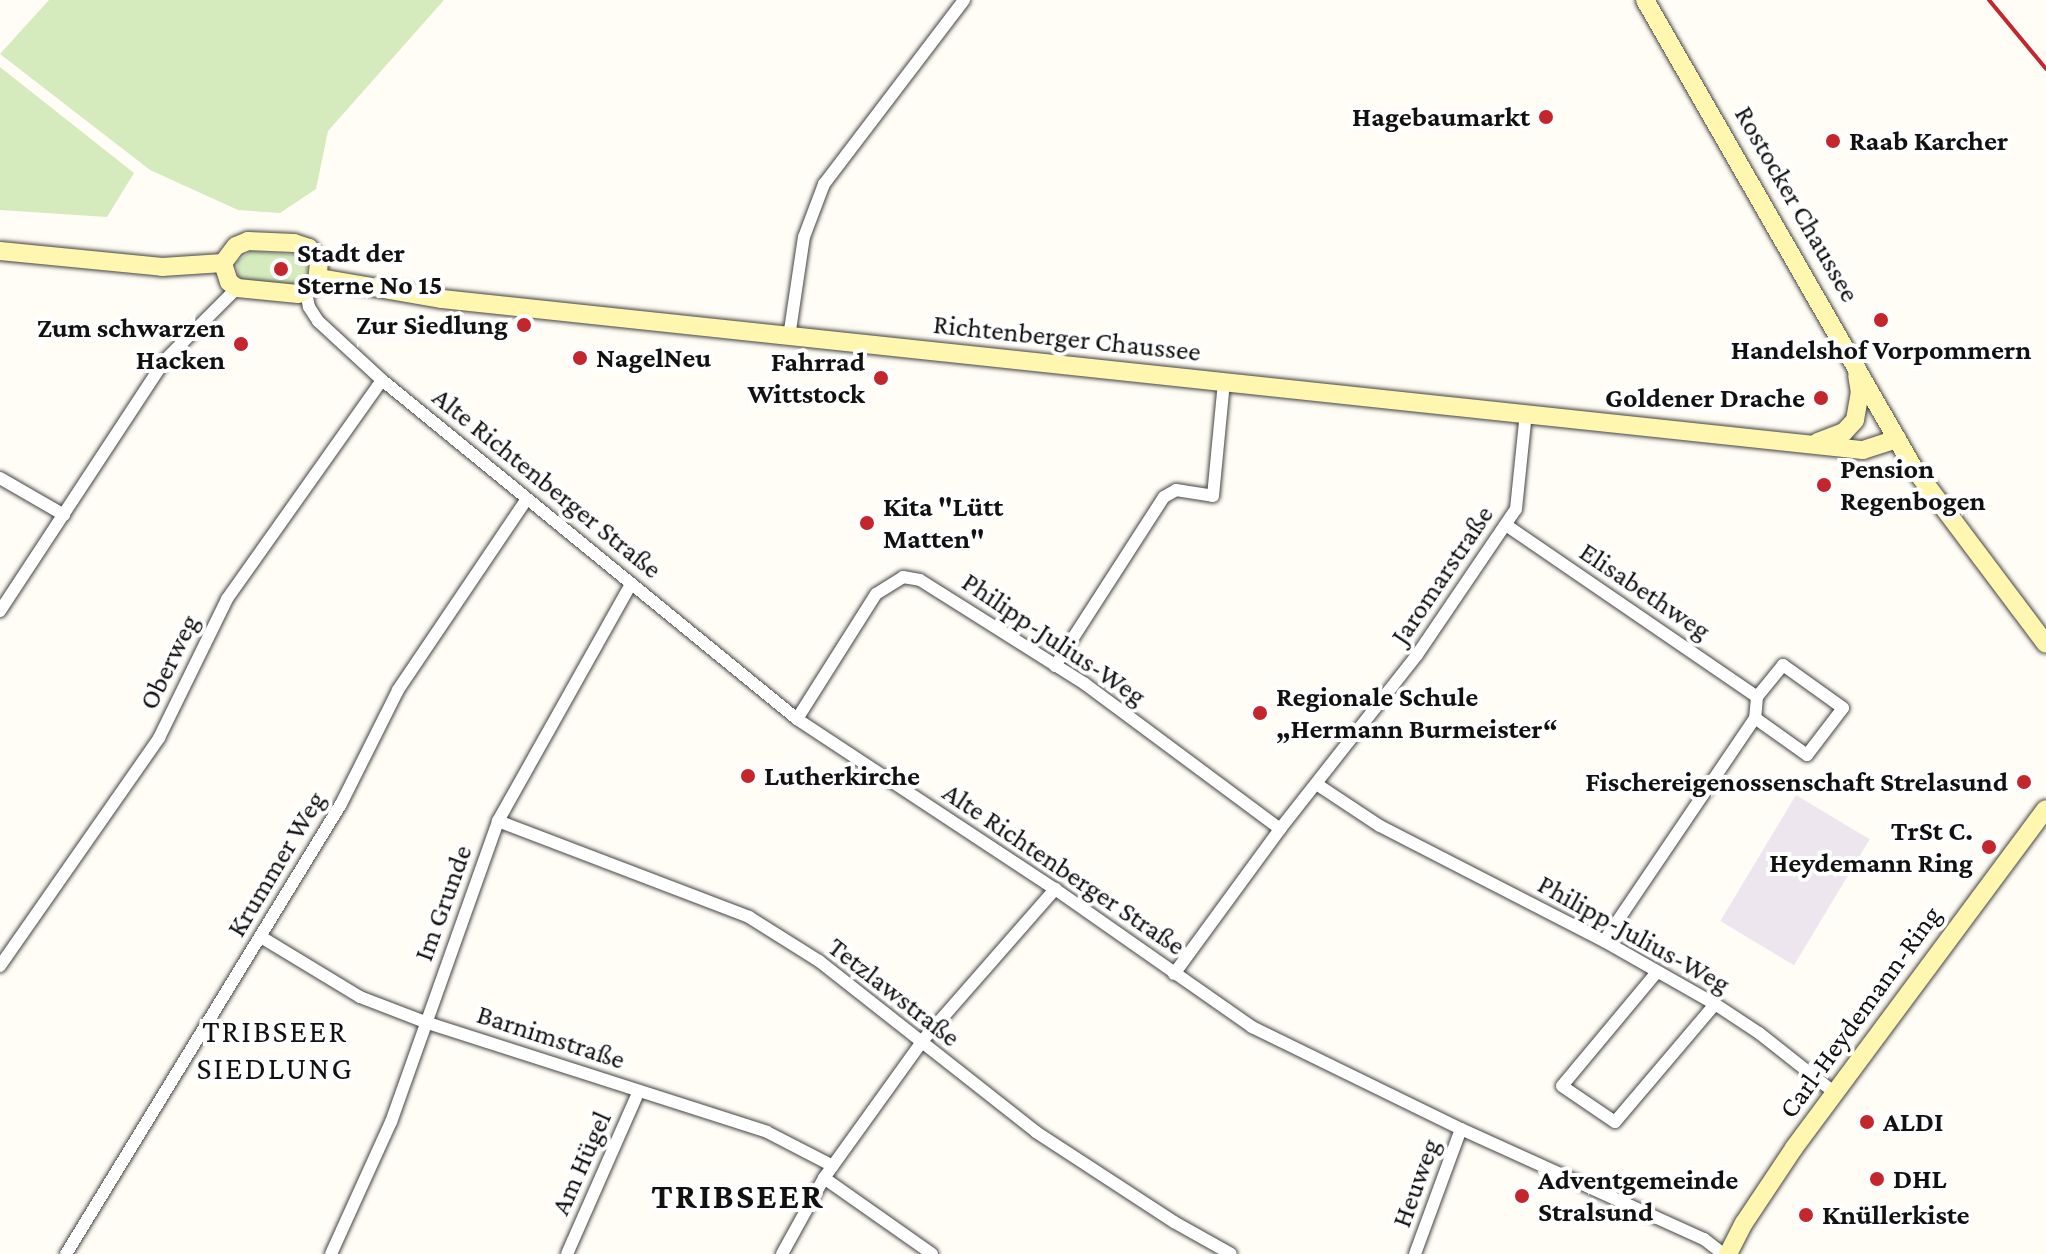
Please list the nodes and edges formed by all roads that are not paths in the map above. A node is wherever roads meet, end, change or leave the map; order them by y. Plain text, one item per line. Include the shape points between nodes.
1 (964, 0) edge
2 (1645, 0) edge
3 (0, 251) edge
4 (223, 263) junction
5 (320, 278) junction
6 (237, 288) junction
7 (306, 292) junction
8 (789, 337) junction
9 (1852, 357) junction
10 (382, 380) junction
11 (1224, 382) junction
12 (1526, 413) junction
13 (1897, 439) junction
14 (1810, 443) junction
15 (0, 478) edge
16 (526, 500) junction
17 (64, 515) junction
18 (1506, 525) junction
19 (631, 584) junction
20 (0, 611) edge
21 (2046, 644) edge
22 (1055, 666) junction
23 (1757, 697) junction
24 (1755, 718) junction
25 (797, 719) junction
26 (1318, 785) junction
27 (2046, 809) edge
28 (498, 821) junction
29 (1280, 829) junction
30 (1055, 889) junction
31 (261, 937) junction
32 (1604, 941) junction
33 (0, 966) edge
34 (1657, 972) junction
35 (1174, 974) junction
36 (1715, 1004) junction
37 (425, 1022) junction
38 (923, 1040) junction
39 (639, 1091) junction
40 (1835, 1093) junction
41 (1461, 1129) junction
42 (833, 1166) junction
43 (824, 1178) junction
44 (66, 1254) edge
45 (331, 1254) edge
46 (567, 1254) edge
47 (782, 1254) edge
48 (932, 1254) edge
49 (1231, 1254) edge
50 (1415, 1254) edge
51 (1725, 1254) edge

1 - 8 street via 824,184 804,237
2 - 9 street, Rostocker Chaussee
3 - 4 street via 162,267
4 - 5 street via 236,246 248,241 294,243 316,255
4 - 6 street via 229,282
5 - 7 street
5 - 8 street, Richtenberger Chaussee via 442,299
6 - 7 street
6 - 17 street via 164,361
7 - 10 street, Alte Richtenberger Straße via 318,321
8 - 11 street, Richtenberger Chaussee
9 - 13 street, Rostocker Chaussee
9 - 14 street, Richtenberger Chaussee via 1860,393 1855,420 1838,436
10 - 16 street, Alte Richtenberger Straße
10 - 33 street, Oberweg via 227,599 159,738
11 - 12 street, Richtenberger Chaussee
11 - 22 street via 1213,496 1176,490 1164,497
12 - 14 street, Richtenberger Chaussee
12 - 18 street, Jaromarstraße via 1516,509
13 - 14 street, Richtenberger Chaussee via 1863,450
13 - 21 street, Rostocker Chaussee
15 - 17 street
16 - 19 street, Alte Richtenberger Straße
16 - 31 street, Krummer Weg via 398,690 341,804
17 - 20 street
18 - 23 street, Elisabethweg
18 - 26 street, Jaromarstraße via 1417,655
19 - 25 street, Alte Richtenberger Straße
19 - 28 street, Im Grunde
22 - 25 street, Philipp-Julius-Weg via 920,580 903,577 876,594
22 - 29 street, Philipp-Julius-Weg
23 - 24 street
23 - 24 street via 1783,665 1843,708 1807,755
24 - 32 street
25 - 30 street, Alte Richtenberger Straße
26 - 29 street, Jaromarstraße
26 - 32 street, Philipp-Julius-Weg via 1380,826
27 - 40 street, Carl-Heydemann-Ring
28 - 37 street, Im Grunde
28 - 38 street, Tetzlawstraße via 749,917 819,961
29 - 35 street, Jaromarstraße
30 - 35 street, Alte Richtenberger Straße
30 - 38 street
31 - 37 street, Barnimstraße via 360,997
31 - 44 street, Krummer Weg
32 - 34 street, Philipp-Julius-Weg
34 - 36 street, Philipp-Julius-Weg
34 - 36 street via 1562,1086 1615,1122
35 - 41 street, Alte Richtenberger Straße via 1252,1027
36 - 40 street, Philipp-Julius-Weg
37 - 39 street, Barnimstraße
37 - 45 street, Im Grunde via 391,1122
38 - 42 street
38 - 49 street, Tetzlawstraße via 937,1057 1036,1132
39 - 42 street, Barnimstraße via 767,1132
39 - 46 street, Am Hügel
40 - 51 street, Carl-Heydemann-Ring
41 - 50 street, Heuweg
41 - 51 street, Alte Richtenberger Straße via 1704,1239
42 - 43 street
43 - 47 street
43 - 48 street

